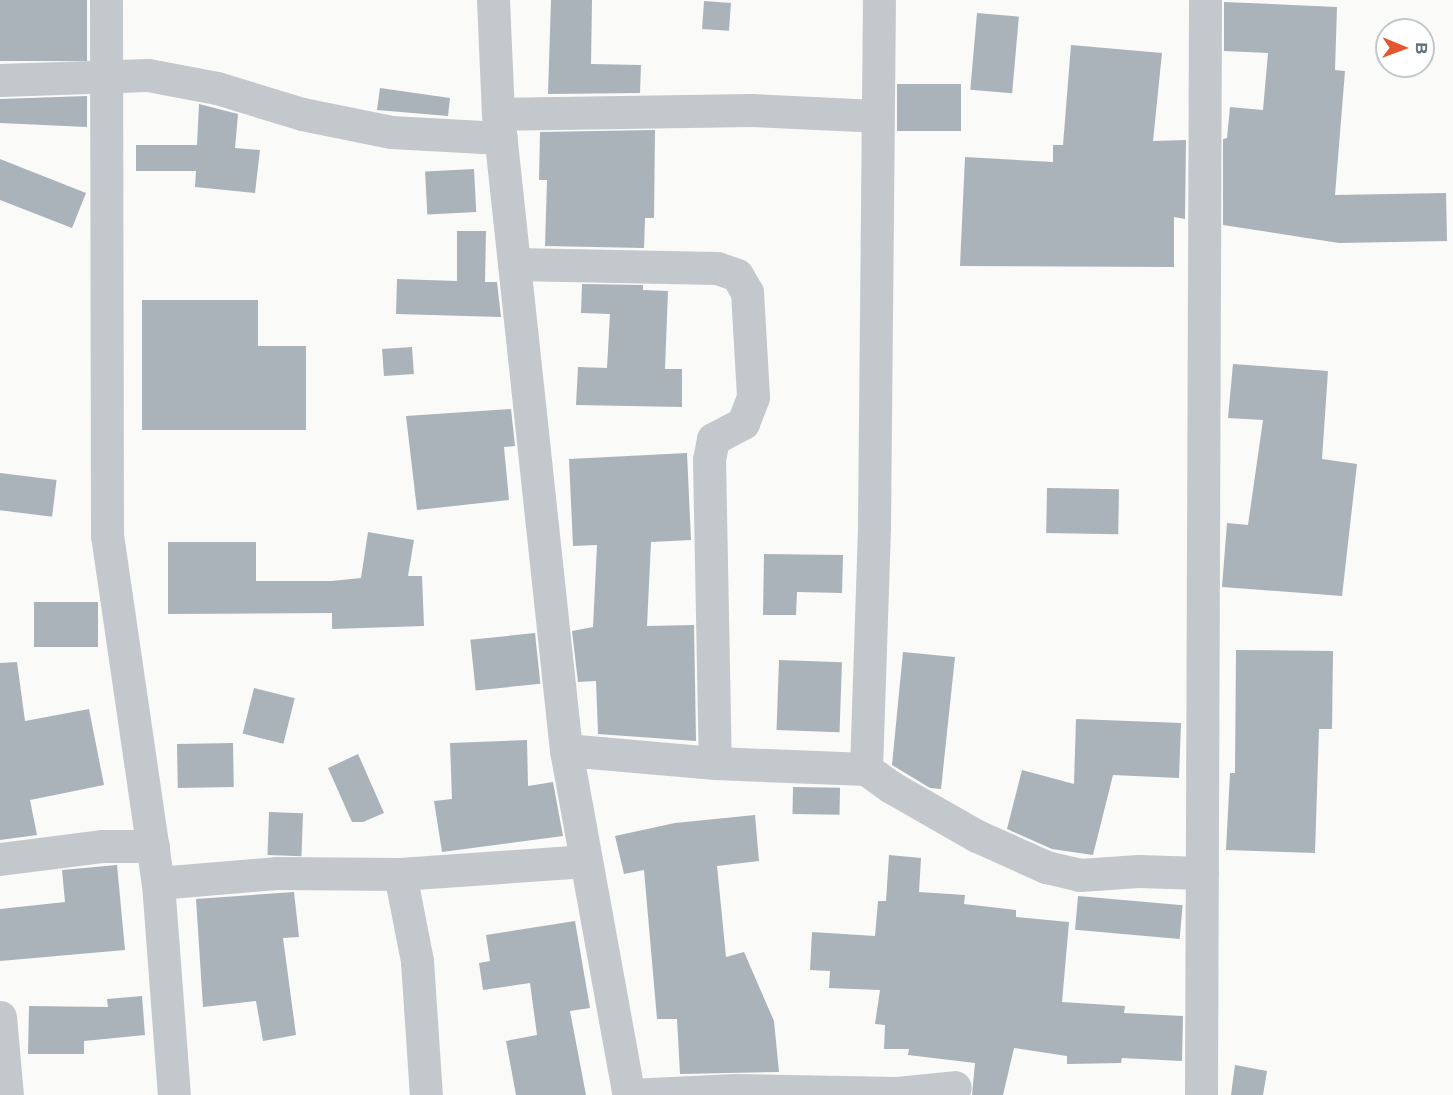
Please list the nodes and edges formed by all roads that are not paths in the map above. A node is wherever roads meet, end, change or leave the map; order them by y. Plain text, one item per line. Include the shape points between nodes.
1 (106, 0) edge
2 (492, 0) edge
3 (879, 0) edge
4 (1205, 0) edge
5 (106, 76) junction
6 (0, 80) edge
7 (876, 116) junction
8 (499, 126) junction
9 (514, 264) junction
10 (566, 750) junction
11 (715, 763) junction
12 (866, 769) junction
13 (153, 846) junction
14 (0, 859) edge
15 (586, 861) junction
16 (1202, 873) junction
17 (400, 874) junction
18 (158, 883) junction
19 (0, 1017) edge
20 (955, 1087) dead end
21 (8, 1095) edge
22 (174, 1095) edge
23 (426, 1095) edge
24 (629, 1095) edge
25 (1200, 1095) edge

1 - 5 street
2 - 8 street
3 - 7 street
4 - 16 street
5 - 6 street
5 - 8 street via 148,75 217,88 302,114 391,132
5 - 13 street via 107,535
7 - 8 street via 751,110
7 - 12 street via 874,527
8 - 9 street
9 - 10 street
9 - 11 street via 717,268 737,275 747,292 753,397 743,423 713,439 709,459
10 - 11 street
10 - 15 street
11 - 12 street
12 - 16 street via 976,836 1046,867 1080,875 1137,871
13 - 14 street via 103,846
13 - 18 street
15 - 17 street
15 - 24 street
16 - 25 street
17 - 18 street via 276,873
17 - 23 street via 417,961
18 - 22 street
19 - 21 street
20 - 24 street via 897,1093 791,1090

